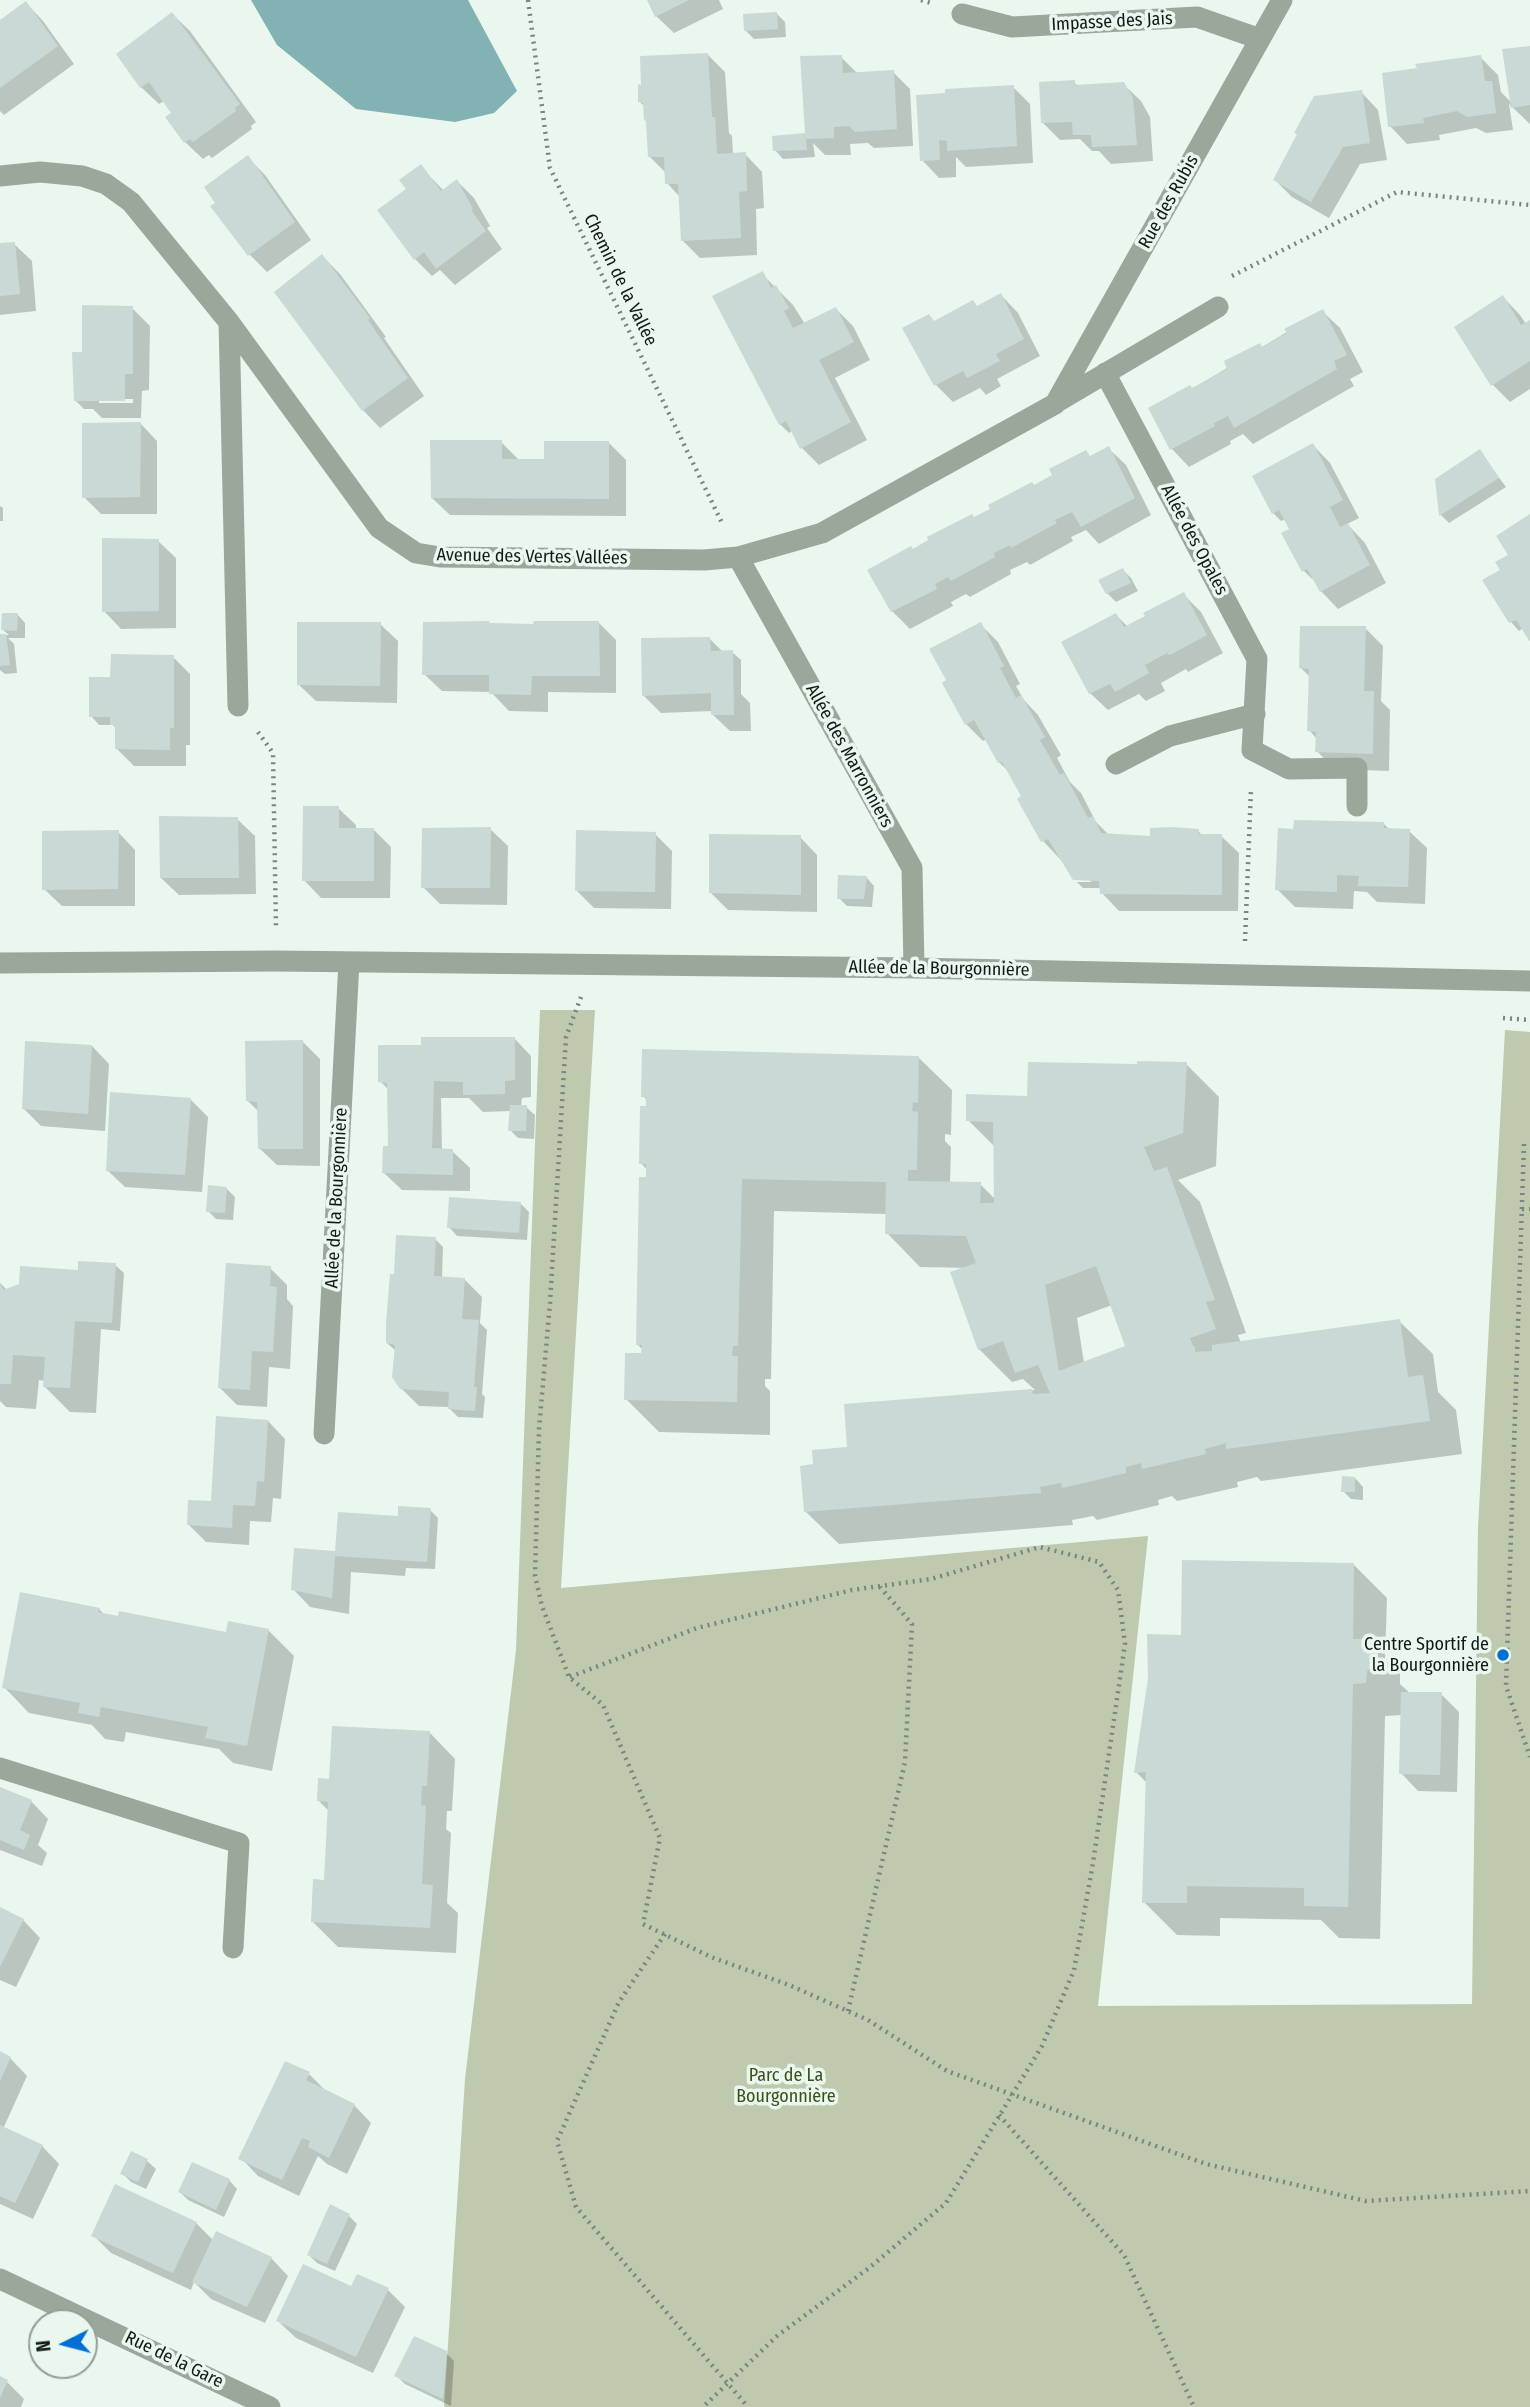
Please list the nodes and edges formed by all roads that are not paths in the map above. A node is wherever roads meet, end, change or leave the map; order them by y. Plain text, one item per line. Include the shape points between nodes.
1 (1282, 0) edge
2 (962, 14) dead end
3 (1260, 39) junction
4 (0, 176) edge
5 (1218, 307) road end
6 (229, 322) junction
7 (1105, 373) junction
8 (1055, 404) junction
9 (738, 557) junction
10 (238, 706) road end
11 (1255, 714) junction
12 (1116, 764) dead end
13 (1357, 806) dead end
14 (349, 962) junction
15 (0, 963) edge
16 (914, 968) junction
17 (1530, 981) edge
18 (324, 1434) dead end
19 (0, 1769) edge
20 (233, 1948) dead end
21 (0, 2278) edge
22 (270, 2407) edge

1 - 3 street, Rue des Rubis
2 - 3 street, Impasse des Jais via 1012,27 1197,17
3 - 8 street, Rue des Rubis
4 - 6 street, Avenue des Vertes Vallées via 64,173 106,184 131,202
5 - 7 street
6 - 9 street, Avenue des Vertes Vallées via 379,528 416,553 440,557
6 - 10 street
7 - 8 street
7 - 11 street, Allée des Opales via 1257,659
8 - 9 street via 822,533
9 - 16 street, Allée des Marronniers via 912,868
11 - 12 street via 1171,736
11 - 13 street, Allée des Opales via 1252,750 1289,769 1357,768
14 - 15 street, Allée de la Bourgonnière
14 - 16 street, Allée de la Bourgonnière
14 - 18 street, Allée de la Bourgonnière
16 - 17 street, Allée de la Bourgonnière
19 - 20 street via 239,1843
21 - 22 street, Rue de la Gare

